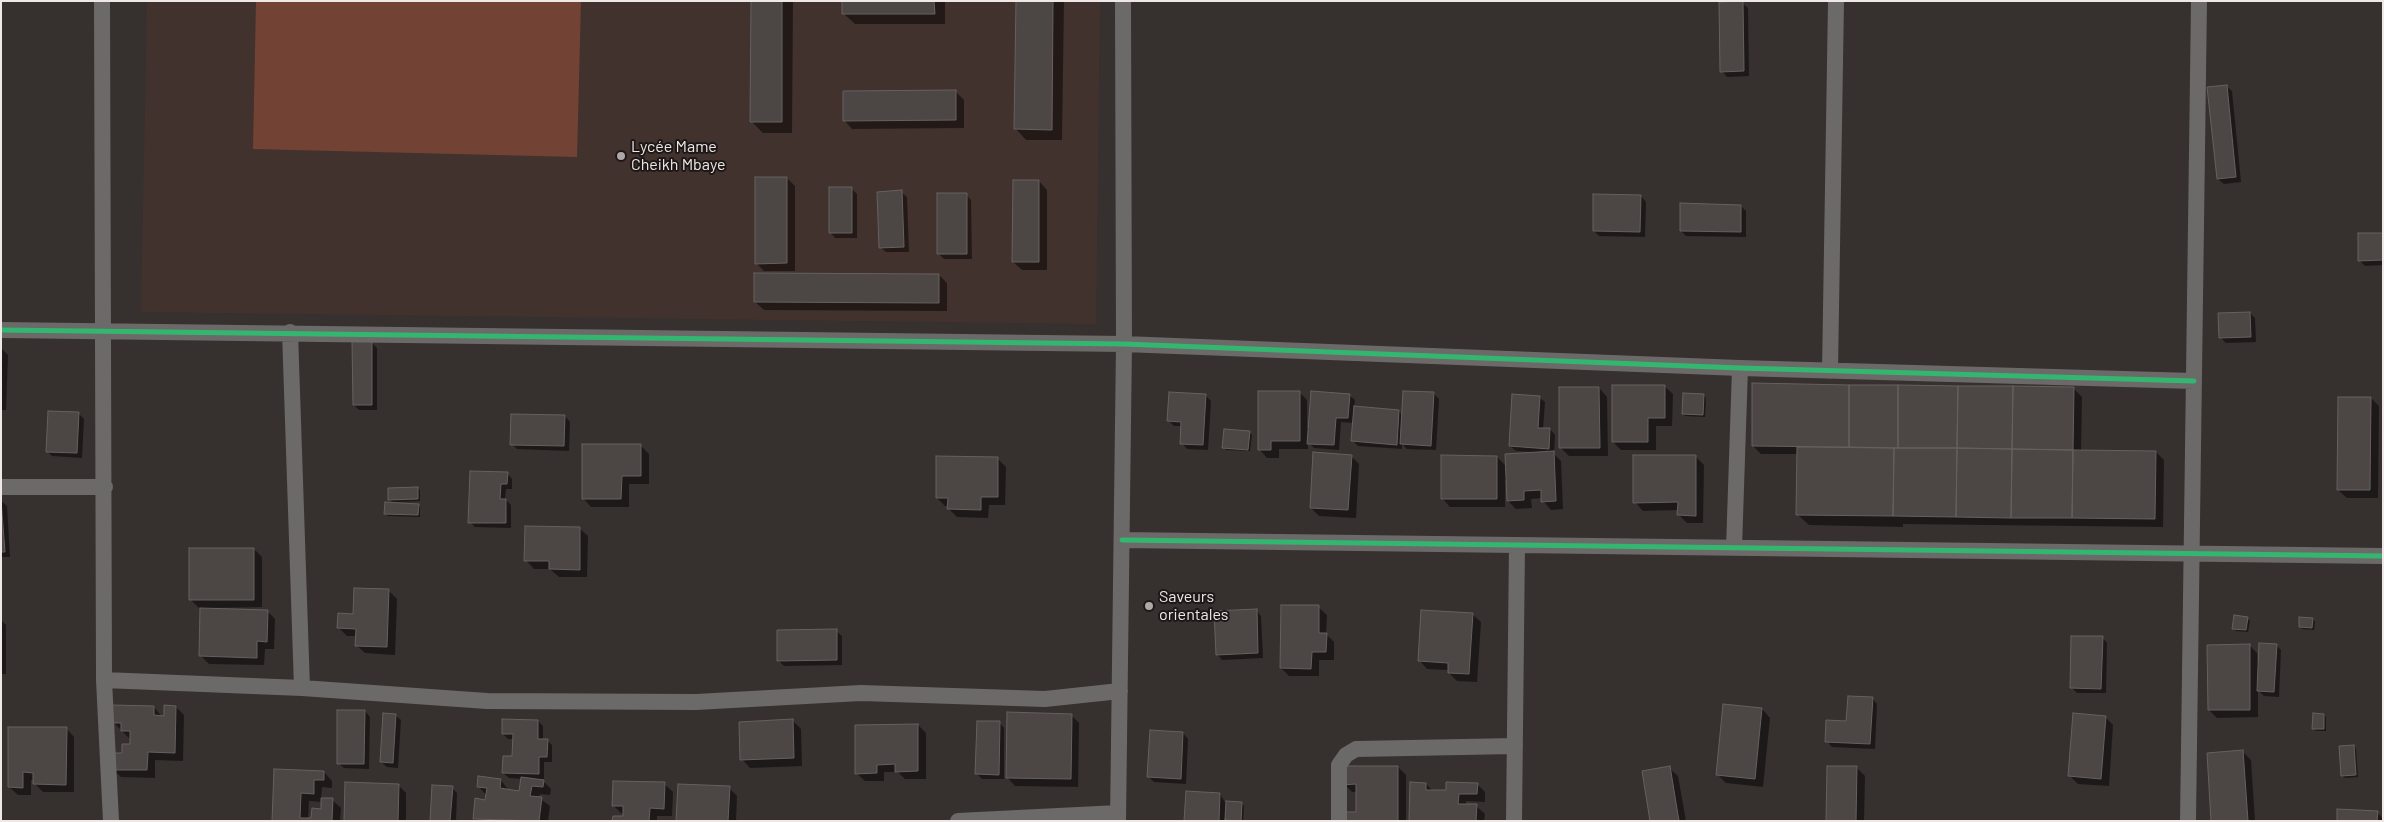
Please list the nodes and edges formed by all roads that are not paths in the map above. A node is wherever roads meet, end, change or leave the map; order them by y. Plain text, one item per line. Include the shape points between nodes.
1 (102, 1) edge
2 (1123, 1) edge
3 (1836, 1) edge
4 (2199, 1) edge
5 (1, 330) edge
6 (104, 330) junction
7 (290, 332) junction
8 (1124, 344) junction
9 (1740, 368) junction
10 (1830, 371) junction
11 (2194, 381) junction
12 (104, 487) junction
13 (1, 488) edge
14 (1122, 540) junction
15 (1517, 545) junction
16 (1734, 548) junction
17 (2192, 554) junction
18 (2383, 556) edge
19 (104, 680) junction
20 (302, 688) junction
21 (1120, 691) junction
22 (1515, 746) junction
23 (1118, 817) edge
24 (111, 821) edge
25 (958, 821) edge
26 (1338, 821) edge
27 (1514, 821) edge
28 (2188, 821) edge

1 - 6 street
2 - 8 street
3 - 10 street
4 - 11 street
5 - 6 street
6 - 7 street
6 - 12 street
7 - 8 street
7 - 20 street
8 - 9 street
8 - 14 street
9 - 10 street
9 - 16 street
10 - 11 street
11 - 17 street
12 - 13 street
12 - 19 street
14 - 15 street
14 - 21 street
15 - 16 street
15 - 22 street
16 - 17 street
17 - 18 street
17 - 28 street
19 - 20 street
19 - 24 street
20 - 21 street via 487,701 696,702 861,693 1045,699
21 - 23 street
22 - 26 street via 1356,749 1339,765
22 - 27 street
23 - 25 street

